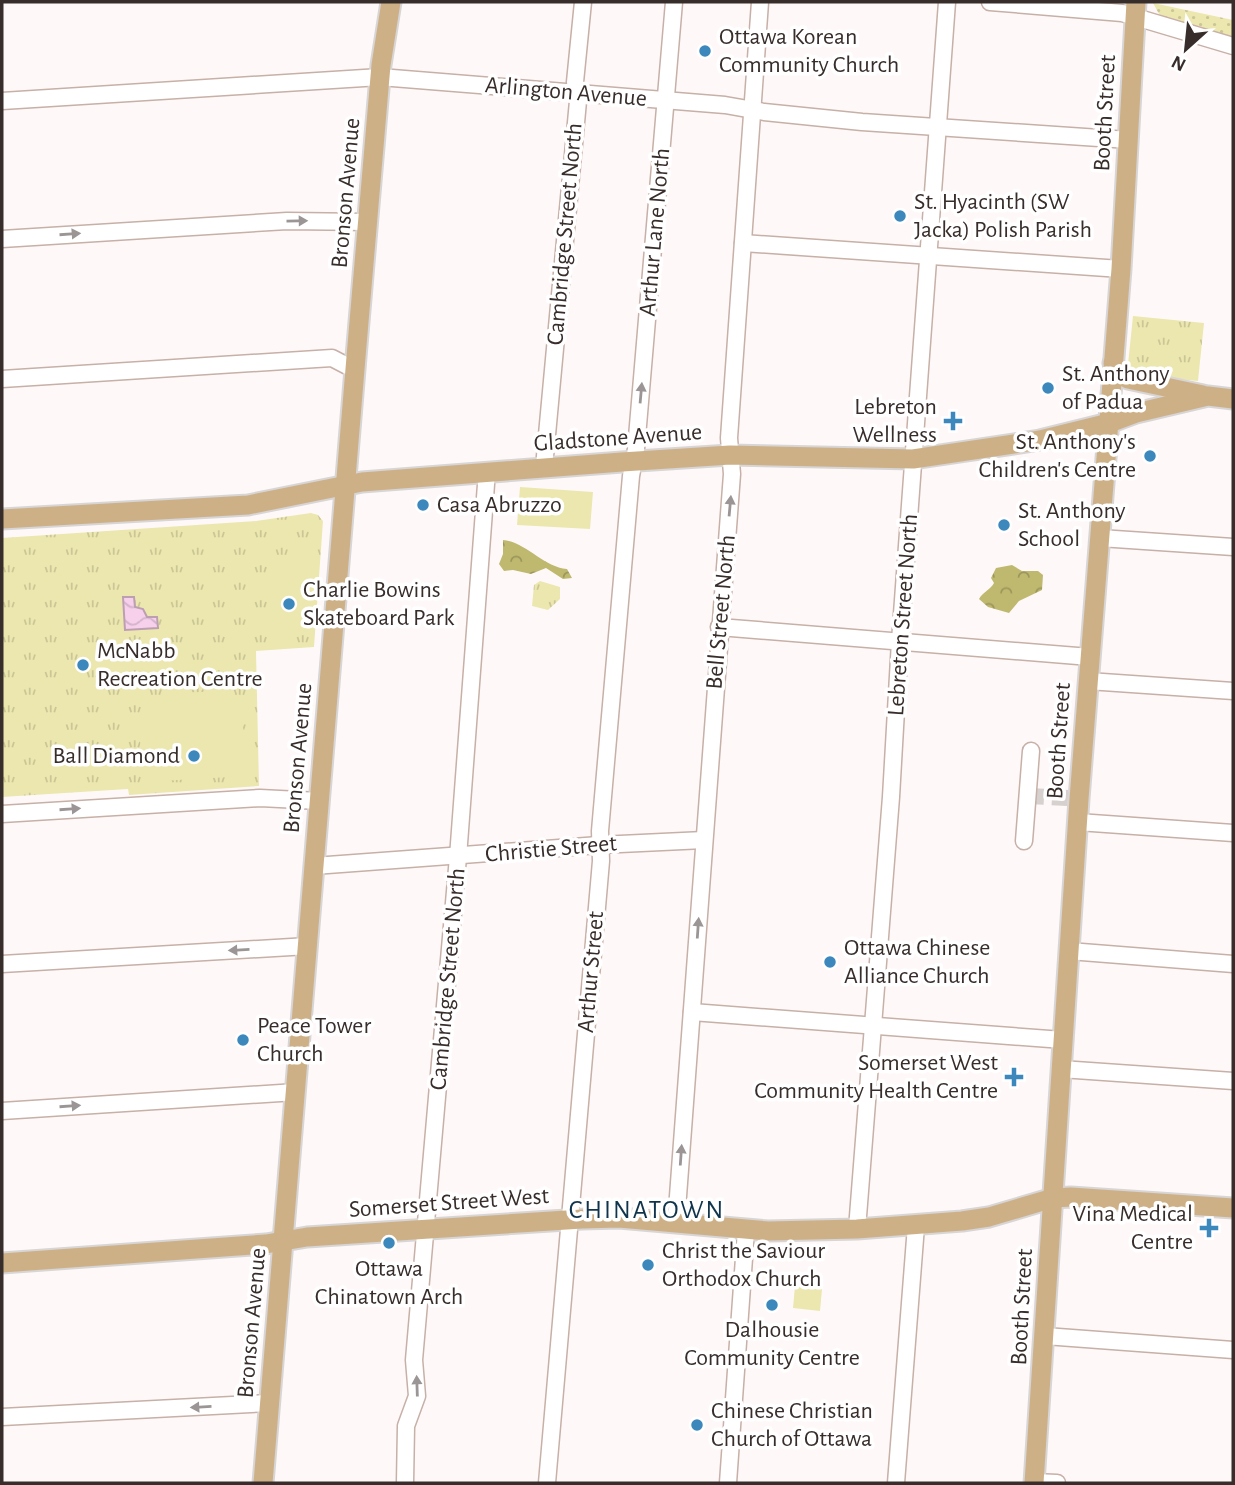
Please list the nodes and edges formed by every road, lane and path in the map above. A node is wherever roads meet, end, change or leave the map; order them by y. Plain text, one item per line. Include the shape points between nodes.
1 (383, 2) edge
2 (391, 2) edge
3 (583, 2) edge
4 (674, 2) edge
5 (760, 2) edge
6 (947, 2) edge
7 (990, 2) edge
8 (1135, 9) edge
9 (384, 36) junction
10 (1233, 46) edge
11 (380, 77) junction
12 (576, 92) junction
13 (666, 100) junction
14 (2, 101) edge
15 (753, 110) junction
16 (937, 125) junction
17 (1129, 139) junction
18 (368, 222) junction
19 (2, 239) edge
20 (743, 243) junction
21 (929, 255) junction
22 (1121, 269) junction
23 (1113, 363) junction
24 (355, 370) junction
25 (2, 379) edge
26 (1208, 396) junction
27 (1233, 399) edge
28 (1109, 423) junction
29 (730, 455) junction
30 (913, 459) junction
31 (634, 461) junction
32 (544, 467) junction
33 (487, 471) junction
34 (346, 484) junction
35 (2, 520) edge
36 (1100, 538) junction
37 (1233, 547) edge
38 (719, 627) junction
39 (900, 640) junction
40 (1090, 657) junction
41 (1088, 681) junction
42 (1233, 691) edge
43 (1031, 751) dead end
44 (319, 801) junction
45 (2, 814) edge
46 (1078, 822) junction
47 (1233, 833) edge
48 (704, 840) junction
49 (1024, 841) dead end
50 (599, 845) junction
51 (458, 857) junction
52 (314, 866) junction
53 (307, 946) junction
54 (1069, 951) junction
55 (2, 964) edge
56 (1233, 964) edge
57 (692, 1012) junction
58 (873, 1025) junction
59 (1063, 1040) junction
60 (1061, 1069) junction
61 (1233, 1081) edge
62 (296, 1092) junction
63 (2, 1111) edge
64 (1053, 1198) junction
65 (1233, 1208) edge
66 (569, 1220) junction
67 (676, 1223) junction
68 (916, 1226) junction
69 (858, 1229) junction
70 (426, 1230) junction
71 (746, 1230) junction
72 (283, 1242) junction
73 (2, 1264) edge
74 (1045, 1336) junction
75 (1233, 1350) edge
76 (270, 1403) junction
77 (2, 1417) edge
78 (263, 1483) edge
79 (405, 1483) edge
80 (547, 1483) edge
81 (728, 1483) edge
82 (896, 1483) edge
83 (1034, 1483) edge
84 (1057, 1483) edge

1 - 9 main road, Bronson Avenue
2 - 9 main road, Bronson Avenue
3 - 12 street, Cambridge Street North
4 - 13 street, Arthur Lane North
5 - 15 street, Bell Street North
6 - 16 street, Lebreton Street North
7 - 8 street via 1122,13
8 - 10 street
8 - 17 main road, Booth Street
9 - 11 main road, Bronson Avenue
11 - 12 street, Arlington Avenue
11 - 14 street, Arlington Avenue
11 - 18 main road, Bronson Avenue
12 - 13 street, Arlington Avenue
12 - 32 street, Cambridge Street North
13 - 15 street, Arlington Avenue
31 -> 13 street, Arthur Lane North
15 - 16 street, Arlington Avenue
15 - 20 street, Bell Street North
16 - 17 street, Arlington Avenue
16 - 21 street, Lebreton Street North
17 - 22 main road, Booth Street
19 -> 18 street via 287,221
18 - 24 main road, Bronson Avenue
20 - 21 street
20 - 29 street, Bell Street North
21 - 22 street
21 - 30 street, Lebreton Street North
22 - 23 main road, Booth Street
23 - 26 main road via 1128,379
23 - 28 main road, Booth Street
24 - 25 street via 332,358
24 - 34 main road, Bronson Avenue
26 - 27 main road, Gladstone Avenue
26 - 28 main road, Gladstone Avenue
28 - 30 main road, Gladstone Avenue via 1040,440
28 - 36 main road, Booth Street
29 - 30 main road, Gladstone Avenue
29 - 31 main road, Gladstone Avenue
38 -> 29 street, Bell Street North
30 - 39 street, Lebreton Street North
31 - 32 main road, Gladstone Avenue
31 - 50 street, Arthur Street
32 - 33 main road, Gladstone Avenue
33 - 34 main road, Gladstone Avenue
33 - 51 street, Cambridge Street North
34 - 35 main road, Gladstone Avenue via 257,504
34 - 44 main road, Bronson Avenue
36 - 37 street
36 - 40 main road, Booth Street
38 - 39 street
38 - 48 street, Bell Street North
39 - 40 street
39 - 58 street, Lebreton Street North
40 - 41 main road, Booth Street
41 - 42 street
41 - 46 main road, Booth Street
43 - 49 street
45 -> 44 street via 260,798
44 - 52 main road, Bronson Avenue
46 - 47 street
46 - 54 main road, Booth Street
48 - 50 street, Christie Street
57 -> 48 street, Bell Street North
50 - 51 street, Christie Street
50 - 66 street, Arthur Street
51 - 52 street, Christie Street
51 - 70 street, Cambridge Street North
52 - 53 main road, Bronson Avenue
53 -> 55 street
53 - 62 main road, Bronson Avenue
54 - 56 street
54 - 59 main road, Booth Street
57 - 58 street
67 -> 57 street, Bell Street North
58 - 59 street
58 - 69 street, Lebreton Street North
59 - 60 main road, Booth Street
60 - 61 street
60 - 64 main road, Booth Street
63 -> 62 street
62 - 72 main road, Bronson Avenue
64 - 65 main road, Somerset Street West
64 - 68 main road, Somerset Street West via 976,1219
64 - 74 main road, Booth Street
66 - 67 main road, Somerset Street West
66 - 70 main road, Somerset Street West
66 - 80 street, Arthur Street
67 - 71 main road, Somerset Street West
68 - 69 main road, Somerset Street West
68 - 82 street
69 - 71 main road, Somerset Street West
70 - 72 main road, Somerset Street West
79 -> 70 street, Cambridge Street North via 406,1426 416,1401 414,1360
71 - 81 street
72 - 73 main road, Somerset Street West
72 - 76 main road, Bronson Avenue
74 - 75 street
74 - 83 main road, Booth Street
76 -> 77 street
76 - 78 main road, Bronson Avenue
83 - 84 street

